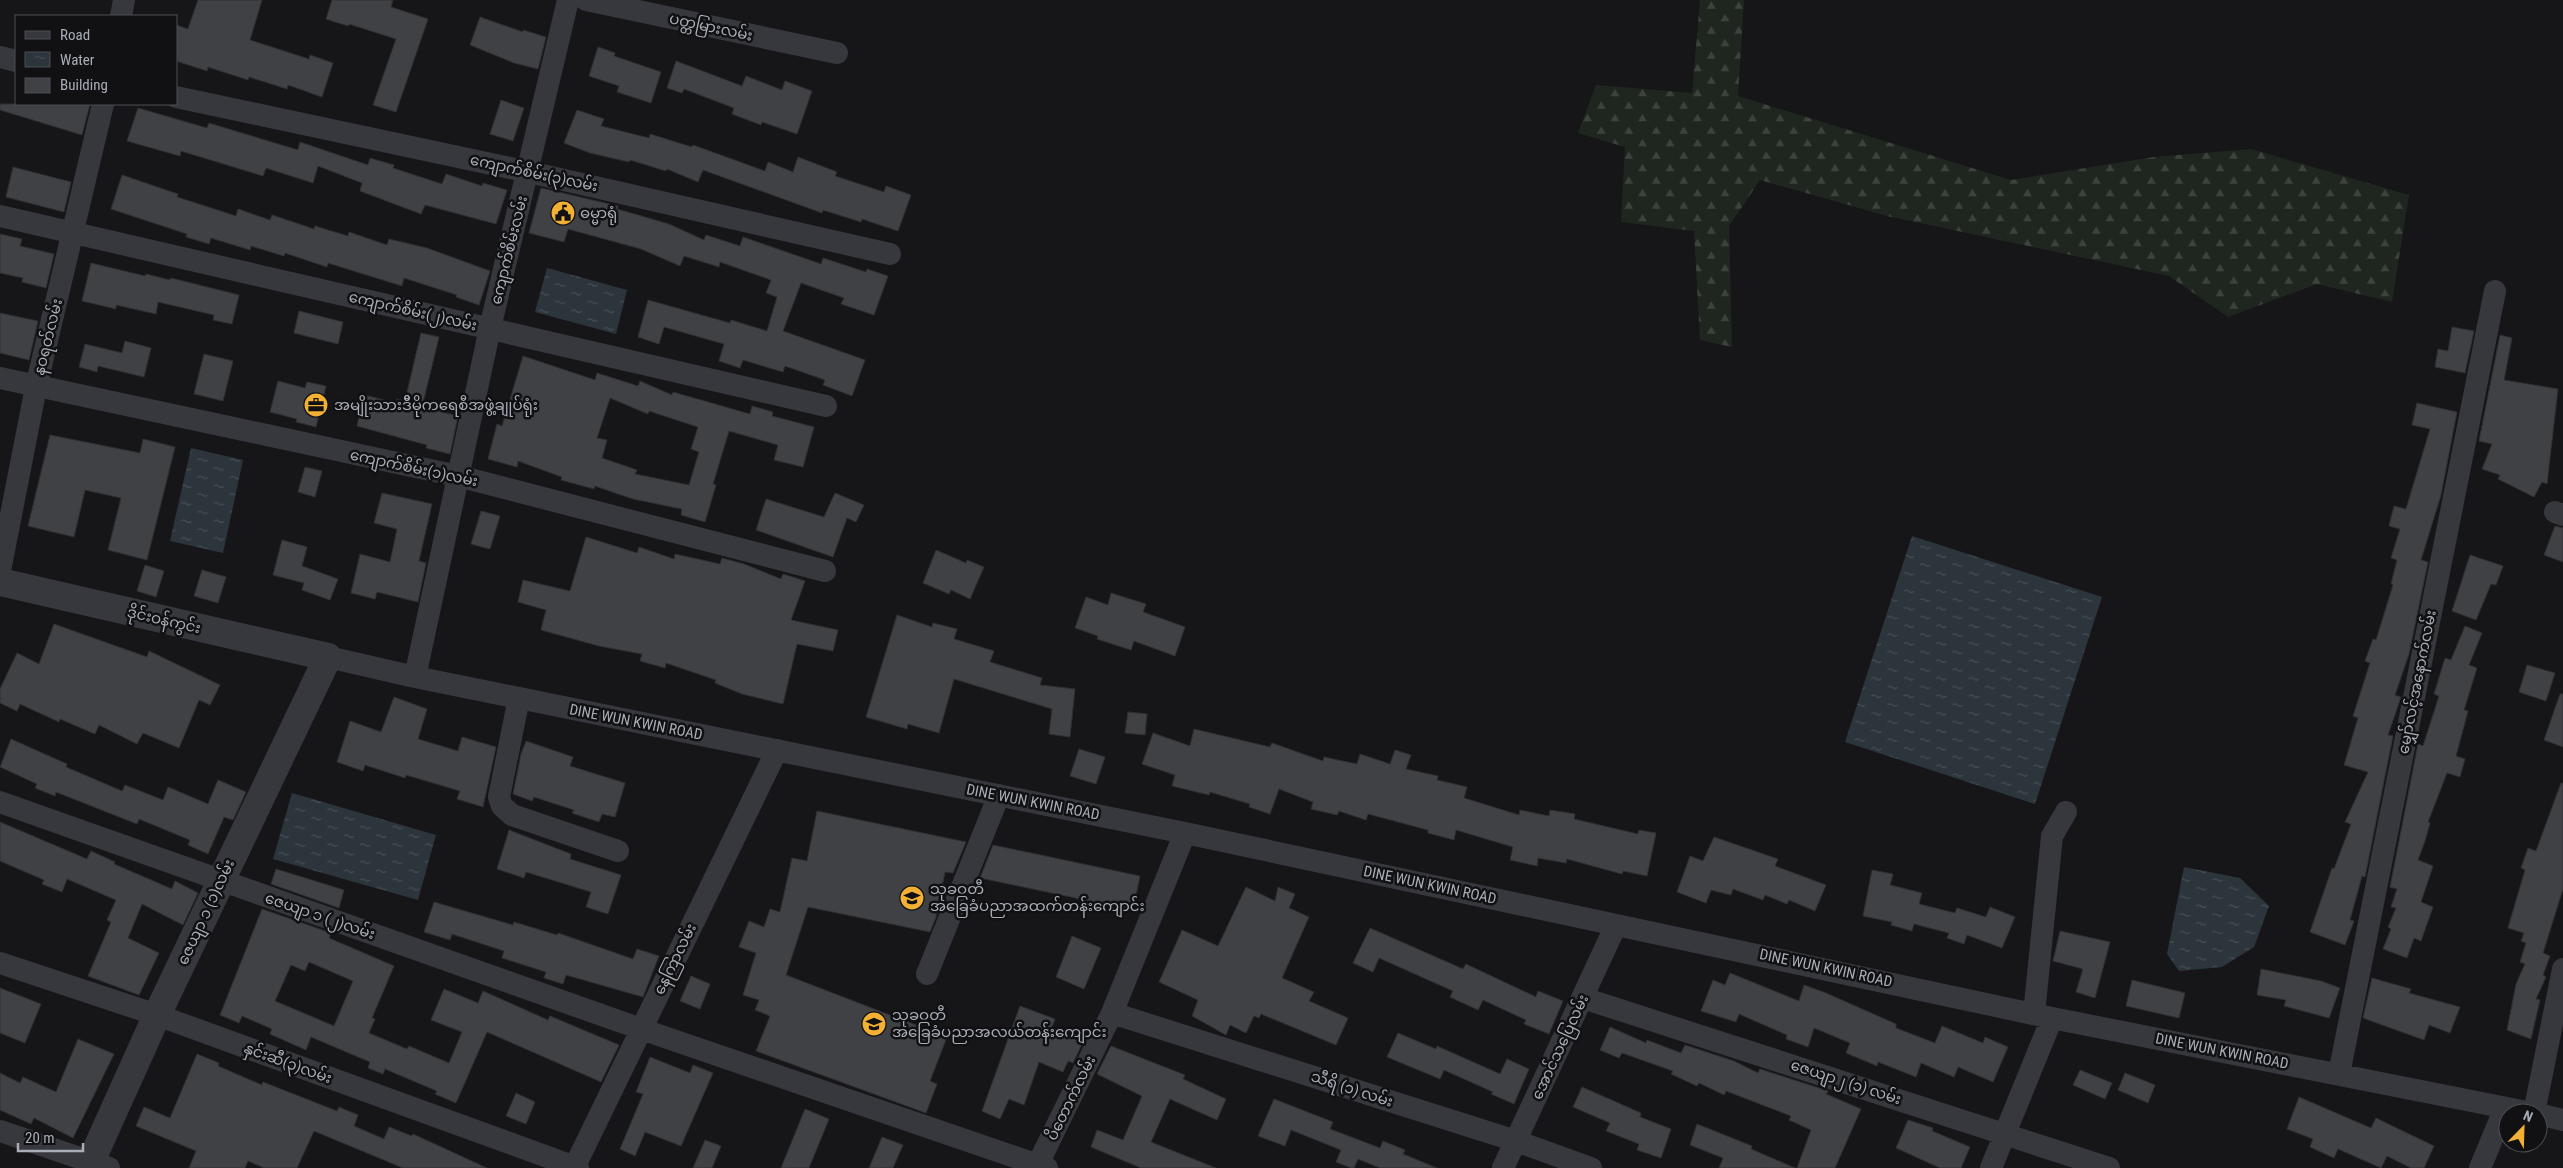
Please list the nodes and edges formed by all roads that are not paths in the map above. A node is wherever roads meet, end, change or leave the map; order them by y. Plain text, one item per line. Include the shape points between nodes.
1 (124, 0) edge
2 (568, 0) edge
3 (586, 0) edge
4 (121, 15) edge
5 (837, 53) dead end
6 (0, 57) edge
7 (15, 60) edge
8 (178, 97) edge
9 (103, 105) edge
10 (528, 172) junction
11 (0, 216) edge
12 (73, 234) junction
13 (890, 254) dead end
14 (2495, 291) dead end
15 (490, 328) junction
16 (0, 378) edge
17 (36, 387) junction
18 (826, 406) dead end
19 (458, 476) junction
20 (825, 571) dead end
21 (0, 572) edge
22 (0, 582) edge
23 (328, 657) junction
24 (415, 677) junction
25 (519, 698) junction
26 (777, 750) junction
27 (999, 795) junction
28 (0, 802) edge
29 (2066, 812) dead end
30 (1185, 833) junction
31 (618, 851) dead end
32 (221, 881) junction
33 (1616, 925) junction
34 (0, 963) edge
35 (2563, 969) edge
36 (927, 974) dead end
37 (1583, 998) junction
38 (1112, 1013) junction
39 (157, 1015) junction
40 (2043, 1016) junction
41 (641, 1029) junction
42 (2339, 1074) junction
43 (2535, 1103) edge
44 (2498, 1107) edge
45 (2548, 1116) edge
46 (2563, 1120) edge
47 (2498, 1125) edge
48 (0, 1131) edge
49 (2007, 1134) junction
50 (1516, 1141) junction
51 (96, 1166) edge
52 (1040, 1167) edge
53 (576, 1168) edge
54 (1503, 1168) edge
55 (1591, 1168) edge
56 (1991, 1168) edge
57 (2109, 1168) edge
58 (2480, 1168) edge

1 - 4 street
2 - 10 street, ကျောက်စိမ်းလမ်း
3 - 5 street, ပတ္တမြားလမ်း
6 - 7 street
8 - 10 street, ကျောက်စိမ်း(၃)လမ်း
9 - 12 street, နဝရတ်လမ်း
10 - 13 street, ကျောက်စိမ်း(၃)လမ်း
10 - 15 street, ကျောက်စိမ်းလမ်း
11 - 12 street, ကျောက်စိမ်း(၂)လမ်း
12 - 15 street, ကျောက်စိမ်း(၂)လမ်း
12 - 17 street, နဝရတ်လမ်း
14 - 42 street, မျှော်လင့်အနောက်လမ်း
15 - 18 street, ကျောက်စိမ်း(၂)လမ်း
15 - 19 street, ကျောက်စိမ်းလမ်း
16 - 17 street, ကျောက်စိမ်း(၁)လမ်း
17 - 19 street, ကျောက်စိမ်း(၁)လမ်း
17 - 21 street, နဝရတ်လမ်း
19 - 20 street, ကျောက်စိမ်း(၁)လမ်း
19 - 24 street, ကျောက်စိမ်းလမ်း
22 - 23 street, ဒိုင်းဝန်ကွင်း
23 - 24 street, DINE WUN KWIN ROAD
23 - 32 street, ဇေယျာ ၁ (၁)လမ်း
24 - 25 street, DINE WUN KWIN ROAD
25 - 26 street, DINE WUN KWIN ROAD
25 - 31 street via 499,797 502,806 512,815
26 - 27 street, DINE WUN KWIN ROAD
26 - 41 street, နေကြာလမ်း
27 - 30 street, DINE WUN KWIN ROAD
27 - 36 street
28 - 32 street, ဇေယျာ ၁ (၂)လမ်း
29 - 40 street via 2052,836
30 - 33 street, DINE WUN KWIN ROAD
30 - 38 street, ပိတောက်လမ်း
32 - 39 street, ဇေယျာ ၁ (၁)လမ်း
32 - 41 street, ဇေယျာ ၁ (၂)လမ်း
33 - 37 street, အောင်သပြေလမ်း
33 - 40 street, DINE WUN KWIN ROAD
34 - 39 street, နှင်းဆီ(၃)လမ်း
35 - 43 street
37 - 49 street, ဇေယျာ၂ (၁) လမ်း
37 - 50 street, အောင်သပြေလမ်း
38 - 50 street, သီရိ (၁) လမ်း
38 - 52 street, ပိတောက်လမ်း
39 - 51 street, ဇေယျာ ၁ (၁)လမ်း
39 - 53 street, နှင်းဆီ(၃)လမ်း
40 - 42 street, DINE WUN KWIN ROAD
40 - 49 street
41 - 52 street, ဇေယျာ ၁ (၂)လမ်း
41 - 53 street, နေကြာလမ်း
42 - 44 street, DINE WUN KWIN ROAD
45 - 46 street
47 - 58 street
48 - 51 street
49 - 56 street
49 - 57 street, ဇေယျာ၂ (၁) လမ်း
50 - 54 street, အောင်သပြေလမ်း
50 - 55 street, သီရိ (၁) လမ်း

